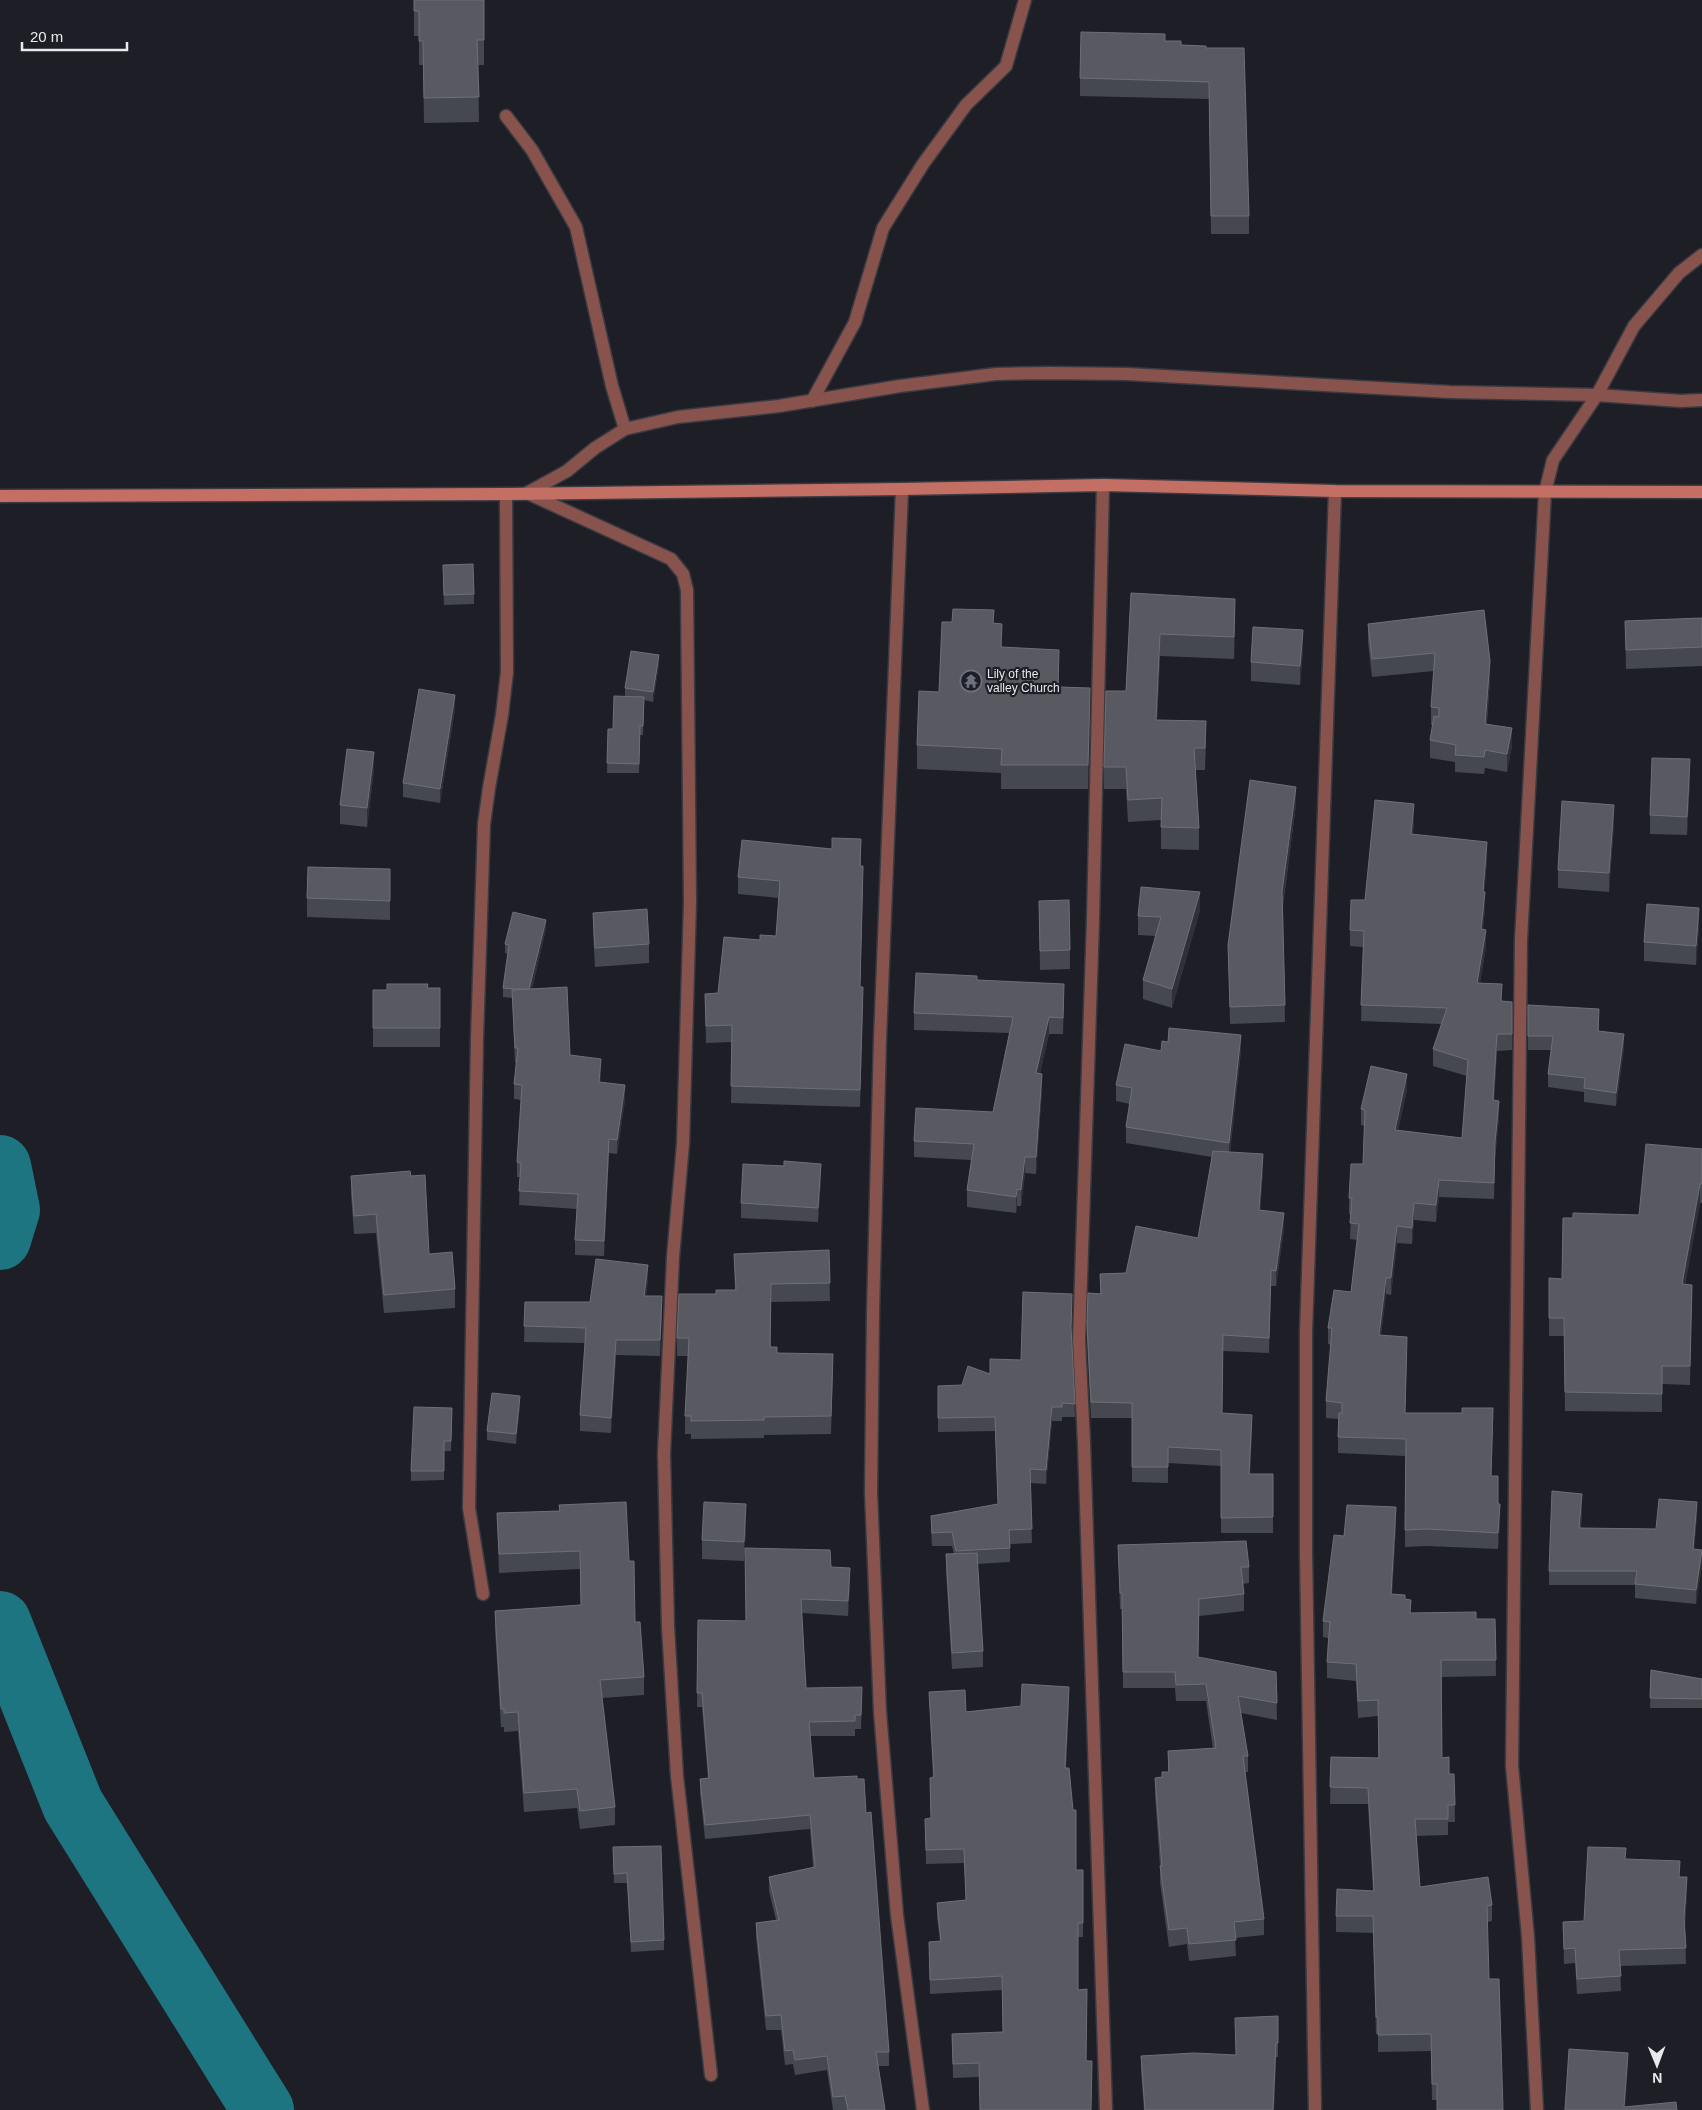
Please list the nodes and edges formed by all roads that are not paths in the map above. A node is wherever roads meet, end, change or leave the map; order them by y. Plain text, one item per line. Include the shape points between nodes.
1 (1025, 0) edge
2 (506, 116) dead end
3 (1702, 255) edge
4 (1597, 395) junction
5 (1702, 400) edge
6 (812, 401) junction
7 (625, 429) junction
8 (1103, 484) junction
9 (902, 489) junction
10 (1335, 492) junction
11 (1545, 492) junction
12 (1702, 492) edge
13 (527, 493) junction
14 (506, 494) junction
15 (0, 496) edge
16 (483, 1594) dead end
17 (711, 2076) dead end
18 (922, 2110) edge
19 (1106, 2110) edge
20 (1315, 2110) edge
21 (1537, 2110) edge

1 - 6 street via 1006,66 966,105 923,164 883,228 855,322
2 - 7 street via 532,150 576,227
3 - 4 street via 1679,273 1634,326
4 - 5 street
4 - 6 street via 1450,392 1049,373 996,374
4 - 11 street via 1553,460
6 - 7 street via 678,417
7 - 13 street via 567,471
8 - 9 main road
8 - 10 main road
8 - 19 street via 1079,1340
9 - 13 main road
9 - 18 street via 880,1039 871,1492 880,1712 897,1914
10 - 11 main road
10 - 20 street via 1306,1332 1306,1552
11 - 12 main road
11 - 21 street via 1522,916 1512,1756 1528,1937
13 - 14 main road
13 - 17 street via 671,558 683,574 688,590 690,912 683,1144 673,1257 664,1454 668,1627 677,1776
14 - 15 main road
14 - 16 street via 507,672 484,824 477,1039 469,1508

